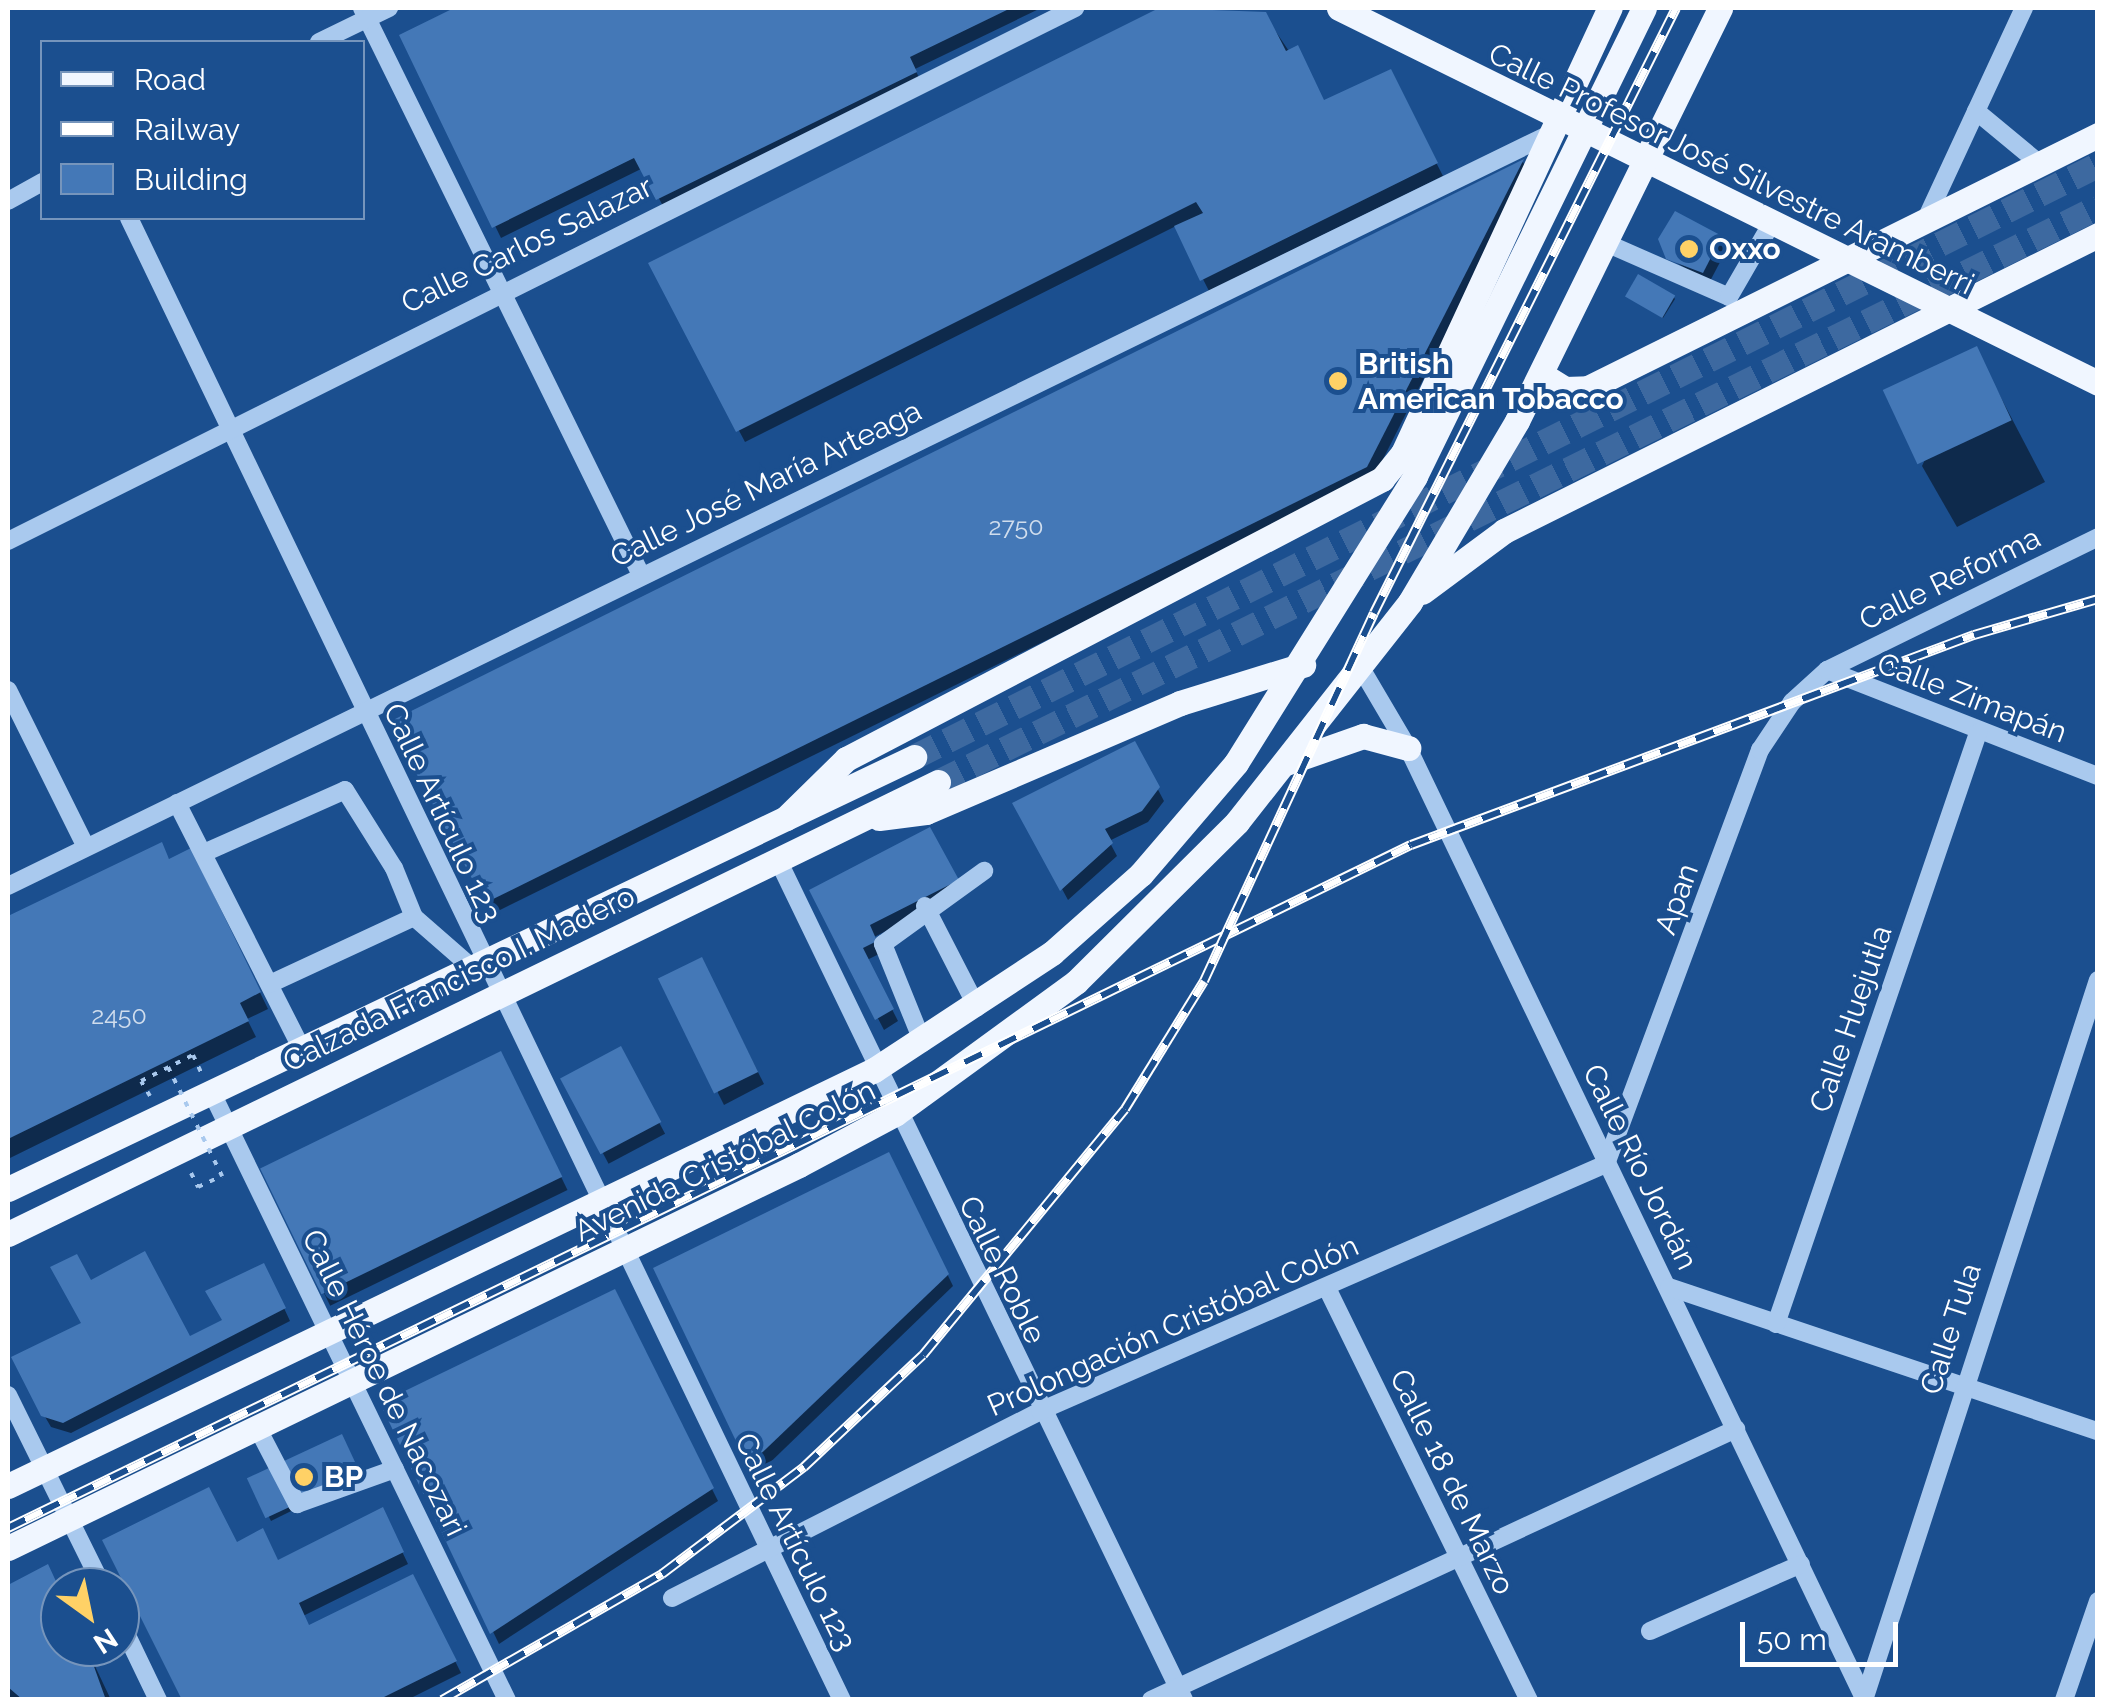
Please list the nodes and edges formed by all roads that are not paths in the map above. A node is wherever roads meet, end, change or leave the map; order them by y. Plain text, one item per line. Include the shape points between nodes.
1 (389, 8) edge
2 (1075, 8) edge
3 (1341, 8) edge
4 (1610, 8) edge
5 (1644, 8) edge
6 (1720, 8) edge
7 (2024, 8) edge
8 (365, 13) edge
9 (322, 40) edge
10 (1976, 111) junction
11 (1553, 128) junction
12 (1580, 134) junction
13 (2098, 135) edge
14 (1644, 164) junction
15 (2040, 164) junction
16 (40, 183) edge
17 (8, 201) edge
18 (129, 220) edge
19 (1926, 220) junction
20 (1770, 226) junction
21 (2098, 236) edge
22 (1606, 243) junction
23 (1842, 262) junction
24 (500, 288) junction
25 (1739, 303) junction
26 (1945, 312) junction
27 (1541, 374) junction
28 (2098, 383) edge
29 (228, 427) junction
30 (2098, 537) edge
31 (8, 541) edge
32 (641, 575) junction
33 (1410, 602) junction
34 (1358, 663) junction
35 (1303, 665) junction
36 (1827, 670) junction
37 (8, 690) edge
38 (364, 712) junction
39 (1978, 733) junction
40 (1408, 748) junction
41 (914, 756) tunnel mouth
42 (1286, 762) junction
43 (2098, 776) edge
44 (938, 782) tunnel mouth
45 (178, 803) junction
46 (786, 818) junction
47 (864, 819) junction
48 (86, 847) junction
49 (206, 852) junction
50 (778, 860) junction
51 (984, 871) dead end
52 (1141, 874) junction
53 (8, 886) edge
54 (1162, 899) junction
55 (925, 906) junction
56 (414, 917) junction
57 (475, 962) junction
58 (2098, 980) edge
59 (272, 983) junction
60 (500, 995) junction
61 (978, 1007) junction
62 (924, 1043) junction
63 (301, 1047) junction
64 (874, 1070) junction
65 (210, 1091) junction
66 (894, 1114) junction
67 (228, 1128) junction
68 (1606, 1164) junction
69 (8, 1189) edge
70 (603, 1200) junction
71 (8, 1234) edge
72 (625, 1248) junction
73 (1327, 1288) junction
74 (1669, 1288) junction
75 (1776, 1324) junction
76 (328, 1333) junction
77 (352, 1381) junction
78 (1960, 1385) junction
79 (8, 1394) edge
80 (1040, 1411) junction
81 (258, 1427) junction
82 (1736, 1429) junction
83 (2098, 1431) edge
84 (44, 1468) junction
85 (394, 1469) junction
86 (8, 1486) edge
87 (70, 1518) junction
88 (764, 1545) junction
89 (8, 1548) edge
90 (1457, 1553) junction
91 (1801, 1564) junction
92 (93, 1567) edge
93 (672, 1598) dead end
94 (2098, 1601) edge
95 (1650, 1632) dead end
96 (140, 1663) edge
97 (1181, 1693) edge
98 (1865, 1699) edge
99 (158, 1700) edge
100 (507, 1700) edge
101 (842, 1700) edge
102 (1151, 1700) edge
103 (1529, 1700) edge
104 (2064, 1700) edge

1 - 8 street
2 - 24 street, Calle Carlos Salazar
3 - 11 main road, Calle Profesor José Silvestre Aramberri
4 - 11 main road
5 - 12 main road, Avenida Cristóbal Colón
6 - 14 main road, Avenida Cristóbal Colón
7 - 10 street
8 - 9 street
8 - 24 street
10 - 15 street
10 - 19 street
11 - 12 main road, Calle Profesor José Silvestre Aramberri
11 - 32 street, Calle José María Arteaga
11 - 46 main road via 1403,452 1382,479 858,752 808,788
12 - 14 main road, Calle Profesor José Silvestre Aramberri
12 - 35 main road, Avenida Cristóbal Colón via 1416,476
13 - 15 main road
14 - 20 main road, Calle Profesor José Silvestre Aramberri
14 - 22 main road, Avenida Cristóbal Colón
15 - 19 main road
16 - 17 street
18 - 29 street, Calle Artículo 123
19 - 23 main road
20 - 23 main road, Calle Profesor José Silvestre Aramberri
20 - 25 street
21 - 26 main road
22 - 25 street
22 - 27 main road, Avenida Cristóbal Colón
23 - 25 main road
23 - 26 main road, Calle Profesor José Silvestre Aramberri
24 - 29 street, Calle Carlos Salazar
24 - 32 street
25 - 27 main road via 1588,388 1565,390
26 - 28 main road, Calle Profesor José Silvestre Aramberri
26 - 33 main road via 1504,531
27 - 33 main road, Avenida Cristóbal Colón
29 - 31 street, Calle Carlos Salazar
29 - 38 street, Calle Artículo 123
30 - 36 street, Calle Reforma
32 - 38 street, Calle José María Arteaga
33 - 34 main road, Avenida Cristóbal Colón
34 - 40 street, Calle Río Jordán
34 - 42 main road, Avenida Cristóbal Colón
35 - 47 main road via 1180,703 926,812
35 - 52 main road, Avenida Cristóbal Colón via 1236,763
36 - 39 street, Calle Zimapán
36 - 68 street, Apan via 1760,750
37 - 48 street
38 - 45 street, Calle José María Arteaga
38 - 57 street, Calle Artículo 123
39 - 43 street, Calle Zimapán
39 - 75 street, Calle Huejutla
40 - 42 main road via 1363,736
40 - 68 street, Calle Río Jordán
41 - 46 main road, Calzada Francisco I. Madero
42 - 54 main road, Avenida Cristóbal Colón
44 - 47 main road, Calzada Francisco I. Madero
45 - 48 street, Calle José María Arteaga
45 - 49 street
46 - 57 main road, Calzada Francisco I. Madero
47 - 50 main road, Calzada Francisco I. Madero
48 - 53 street, Calle José María Arteaga
49 - 56 street via 345,790
49 - 59 street
50 - 60 main road, Calzada Francisco I. Madero
50 - 64 street, Calle Roble
51 - 55 street
52 - 54 main road
52 - 61 main road, Avenida Cristóbal Colón
54 - 66 main road, Avenida Cristóbal Colón via 1076,982
55 - 61 street
55 - 62 street via 883,944
56 - 57 street
56 - 59 street
57 - 60 street, Calle Artículo 123
57 - 63 main road, Calzada Francisco I. Madero
58 - 78 street, Calle Tula
59 - 63 street
60 - 67 main road, Calzada Francisco I. Madero
60 - 70 street, Calle Artículo 123
61 - 62 main road, Avenida Cristóbal Colón
62 - 64 main road, Avenida Cristóbal Colón
63 - 65 main road, Calzada Francisco I. Madero
64 - 66 street, Calle Roble
64 - 70 main road, Avenida Cristóbal Colón
65 - 67 street, Calle Héroe de Nacozari
65 - 69 main road, Calzada Francisco I. Madero
66 - 72 main road, Avenida Cristóbal Colón
66 - 80 street, Calle Roble
67 - 71 main road, Calzada Francisco I. Madero
67 - 76 street, Calle Héroe de Nacozari
68 - 73 street, Prolongación Cristóbal Colón
68 - 74 street, Calle Río Jordán
70 - 72 street, Calle Artículo 123
70 - 76 main road, Avenida Cristóbal Colón
72 - 77 main road, Avenida Cristóbal Colón
72 - 88 street, Calle Artículo 123
73 - 80 street, Prolongación Cristóbal Colón
73 - 90 street, Calle 18 de Marzo
74 - 75 street
74 - 82 street, Calle Río Jordán
75 - 78 street
76 - 77 street, Calle Héroe de Nacozari
76 - 84 main road, Avenida Cristóbal Colón
77 - 81 main road, Avenida Cristóbal Colón
77 - 85 street, Calle Héroe de Nacozari
78 - 83 street
78 - 98 street, Calle Tula
79 - 84 street
80 - 88 street, Prolongación Cristóbal Colón
80 - 97 street, Calle Roble
81 - 85 street via 297,1504
81 - 87 main road, Avenida Cristóbal Colón
82 - 90 street
82 - 91 street, Calle Río Jordán
84 - 86 main road, Avenida Cristóbal Colón
84 - 87 street
85 - 100 street, Calle Héroe de Nacozari
87 - 89 main road, Avenida Cristóbal Colón
87 - 92 street
88 - 93 street, Prolongación Cristóbal Colón
88 - 101 street, Calle Artículo 123
90 - 97 street
90 - 103 street, Calle 18 de Marzo
91 - 95 street
91 - 98 street, Calle Río Jordán
94 - 104 street
96 - 99 street
97 - 102 street

